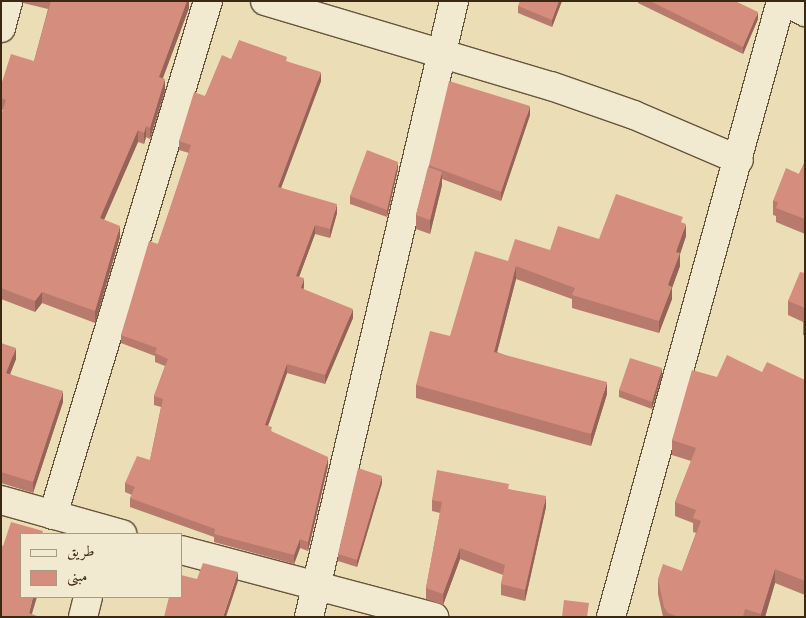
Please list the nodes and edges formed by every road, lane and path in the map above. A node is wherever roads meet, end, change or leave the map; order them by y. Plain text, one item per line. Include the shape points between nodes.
1 (8, 1) edge
2 (208, 1) edge
3 (265, 1) edge
4 (454, 1) edge
5 (781, 1) edge
6 (785, 1) edge
7 (805, 12) edge
8 (1, 28) edge
9 (442, 53) junction
10 (739, 160) junction
11 (1, 500) edge
12 (53, 515) junction
13 (110, 533) edge
14 (182, 550) edge
15 (316, 587) junction
16 (88, 598) edge
17 (83, 617) edge
18 (309, 617) edge
19 (434, 617) edge
20 (611, 617) edge

1 - 8 street
2 - 12 street
3 - 9 street
4 - 9 street
5 - 10 street
6 - 7 street
9 - 10 street via 634,115
9 - 15 street
10 - 20 street
11 - 12 street
12 - 13 street
14 - 15 street
15 - 18 street
15 - 19 street
16 - 17 street

